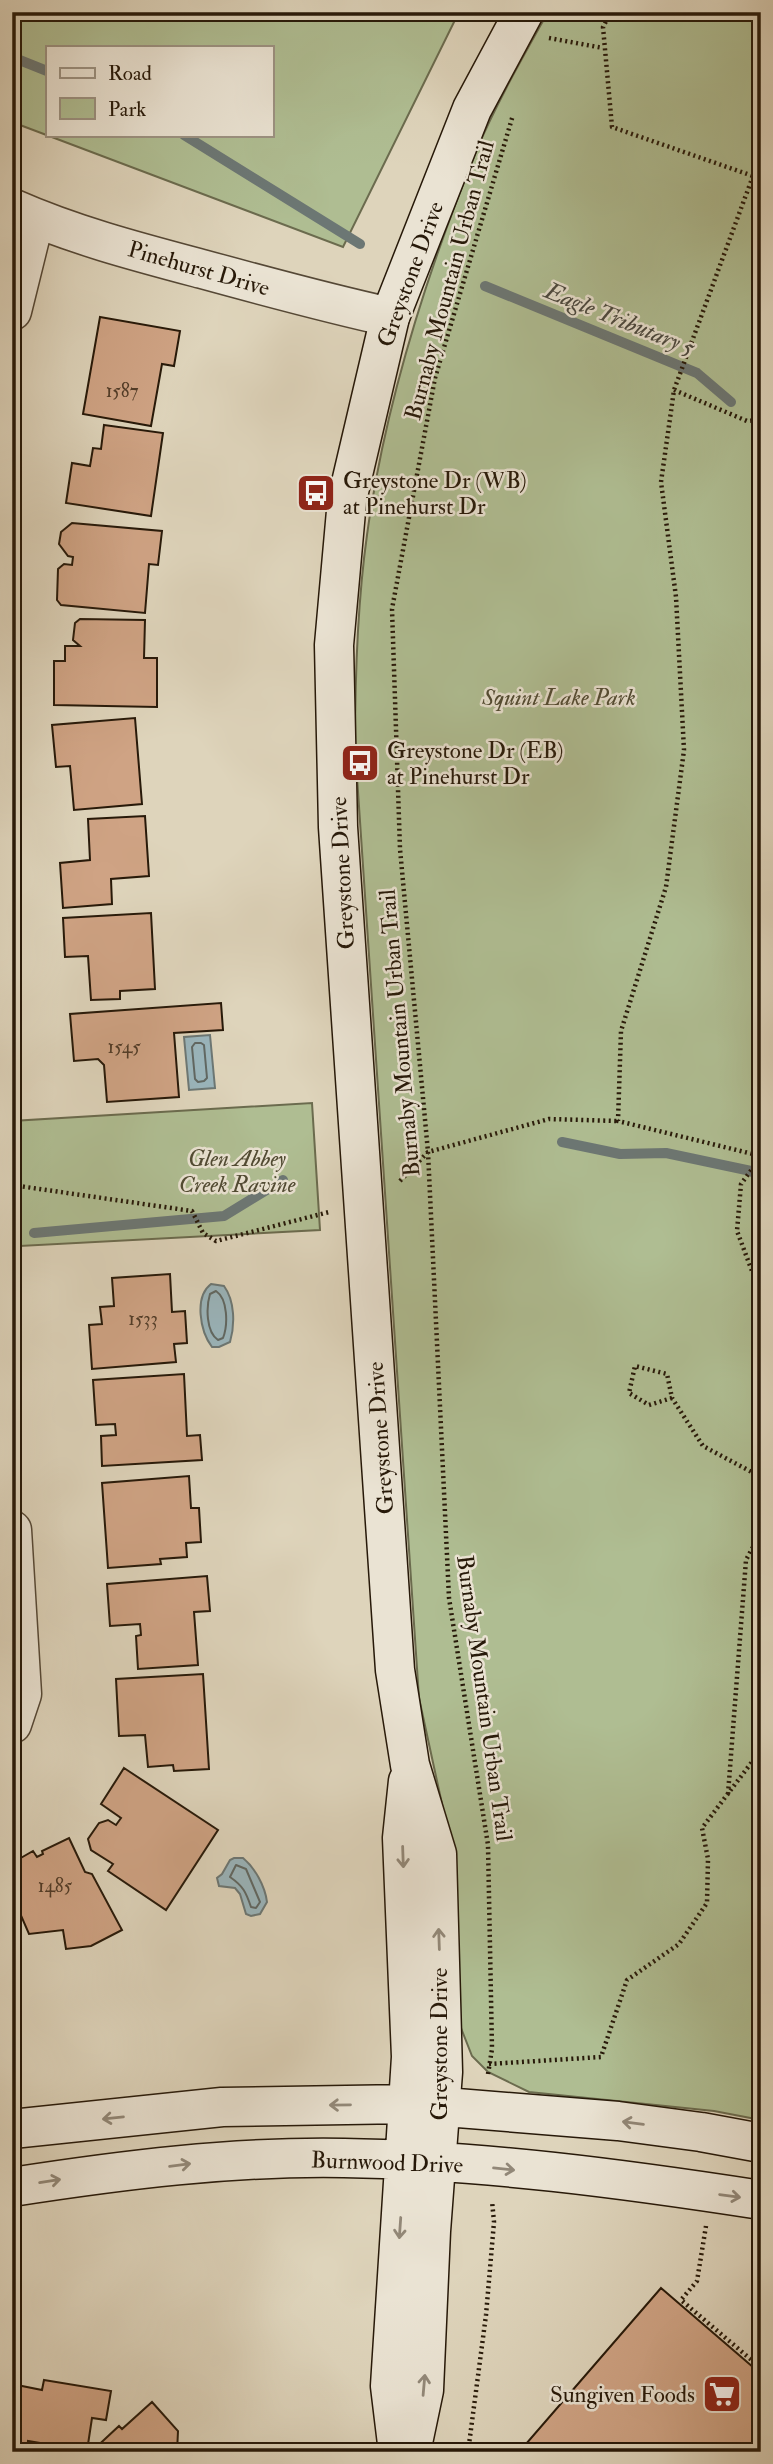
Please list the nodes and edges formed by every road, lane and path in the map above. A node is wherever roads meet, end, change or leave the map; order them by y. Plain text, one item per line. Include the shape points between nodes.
1 (611, 12) edge
2 (539, 26) edge
3 (603, 48) junction
4 (513, 115) dead end
5 (761, 174) edge
6 (753, 176) junction
7 (24, 213) edge
8 (12, 310) edge
9 (390, 317) junction
10 (674, 390) junction
11 (761, 419) edge
12 (618, 1121) junction
13 (428, 1152) junction
14 (761, 1156) edge
15 (12, 1185) edge
16 (394, 1188) dead end
17 (339, 1210) dead end
18 (761, 1295) edge
19 (672, 1398) junction
20 (761, 1477) edge
21 (12, 1531) edge
22 (761, 1532) edge
23 (12, 1724) edge
24 (761, 1750) edge
25 (727, 1795) junction
26 (489, 2064) junction
27 (488, 2072) dead end
28 (424, 2104) junction
29 (12, 2129) edge
30 (761, 2143) edge
31 (420, 2161) junction
32 (12, 2187) edge
33 (492, 2197) dead end
34 (761, 2200) edge
35 (706, 2225) dead end
36 (761, 2368) edge
37 (398, 2452) edge
38 (411, 2452) edge
39 (468, 2452) edge

1 - 3 path via 603,27
2 - 3 path
2 - 9 street, Greystone Drive via 472,109
3 - 6 path via 612,127
4 - 13 path, Burnaby Mountain Urban Trail via 435,379 392,609 400,849
5 - 6 path
6 - 10 path
7 - 8 street
7 - 9 street, Pinehurst Drive via 161,258
9 - 28 street, Greystone Drive via 347,500 334,658 338,827 394,1657 410,1765 402,1838 411,2057
10 - 11 path via 747,421
10 - 12 path via 661,482 676,597 684,750 666,887 621,1031
12 - 13 path via 549,1119
12 - 14 path
13 - 16 path
13 - 26 path, Burnaby Mountain Urban Trail via 449,1598 488,1845
14 - 18 path via 741,1184 737,1231
15 - 17 path via 192,1211 203,1233 216,1241
19 - 19 path via 667,1374 635,1366 629,1393 649,1405
19 - 20 path via 704,1446
21 - 23 street via 22,1694
22 - 25 path via 746,1560
24 - 25 path
25 - 26 path via 702,1828 708,1859 707,1903 679,1944 627,1980 601,2057
26 - 27 path, Burnaby Mountain Urban Trail
28 -> 29 street via 222,2107
30 -> 28 street via 632,2123
28 - 31 street, Greystone Drive
32 -> 31 street, Burnwood Drive via 208,2162
31 -> 34 street, Burnwood Drive
31 -> 37 street, Greystone Drive via 390,2386
38 -> 31 street, Greystone Drive via 424,2390 431,2231
33 - 39 path via 486,2315
35 - 36 path via 697,2281 681,2300

